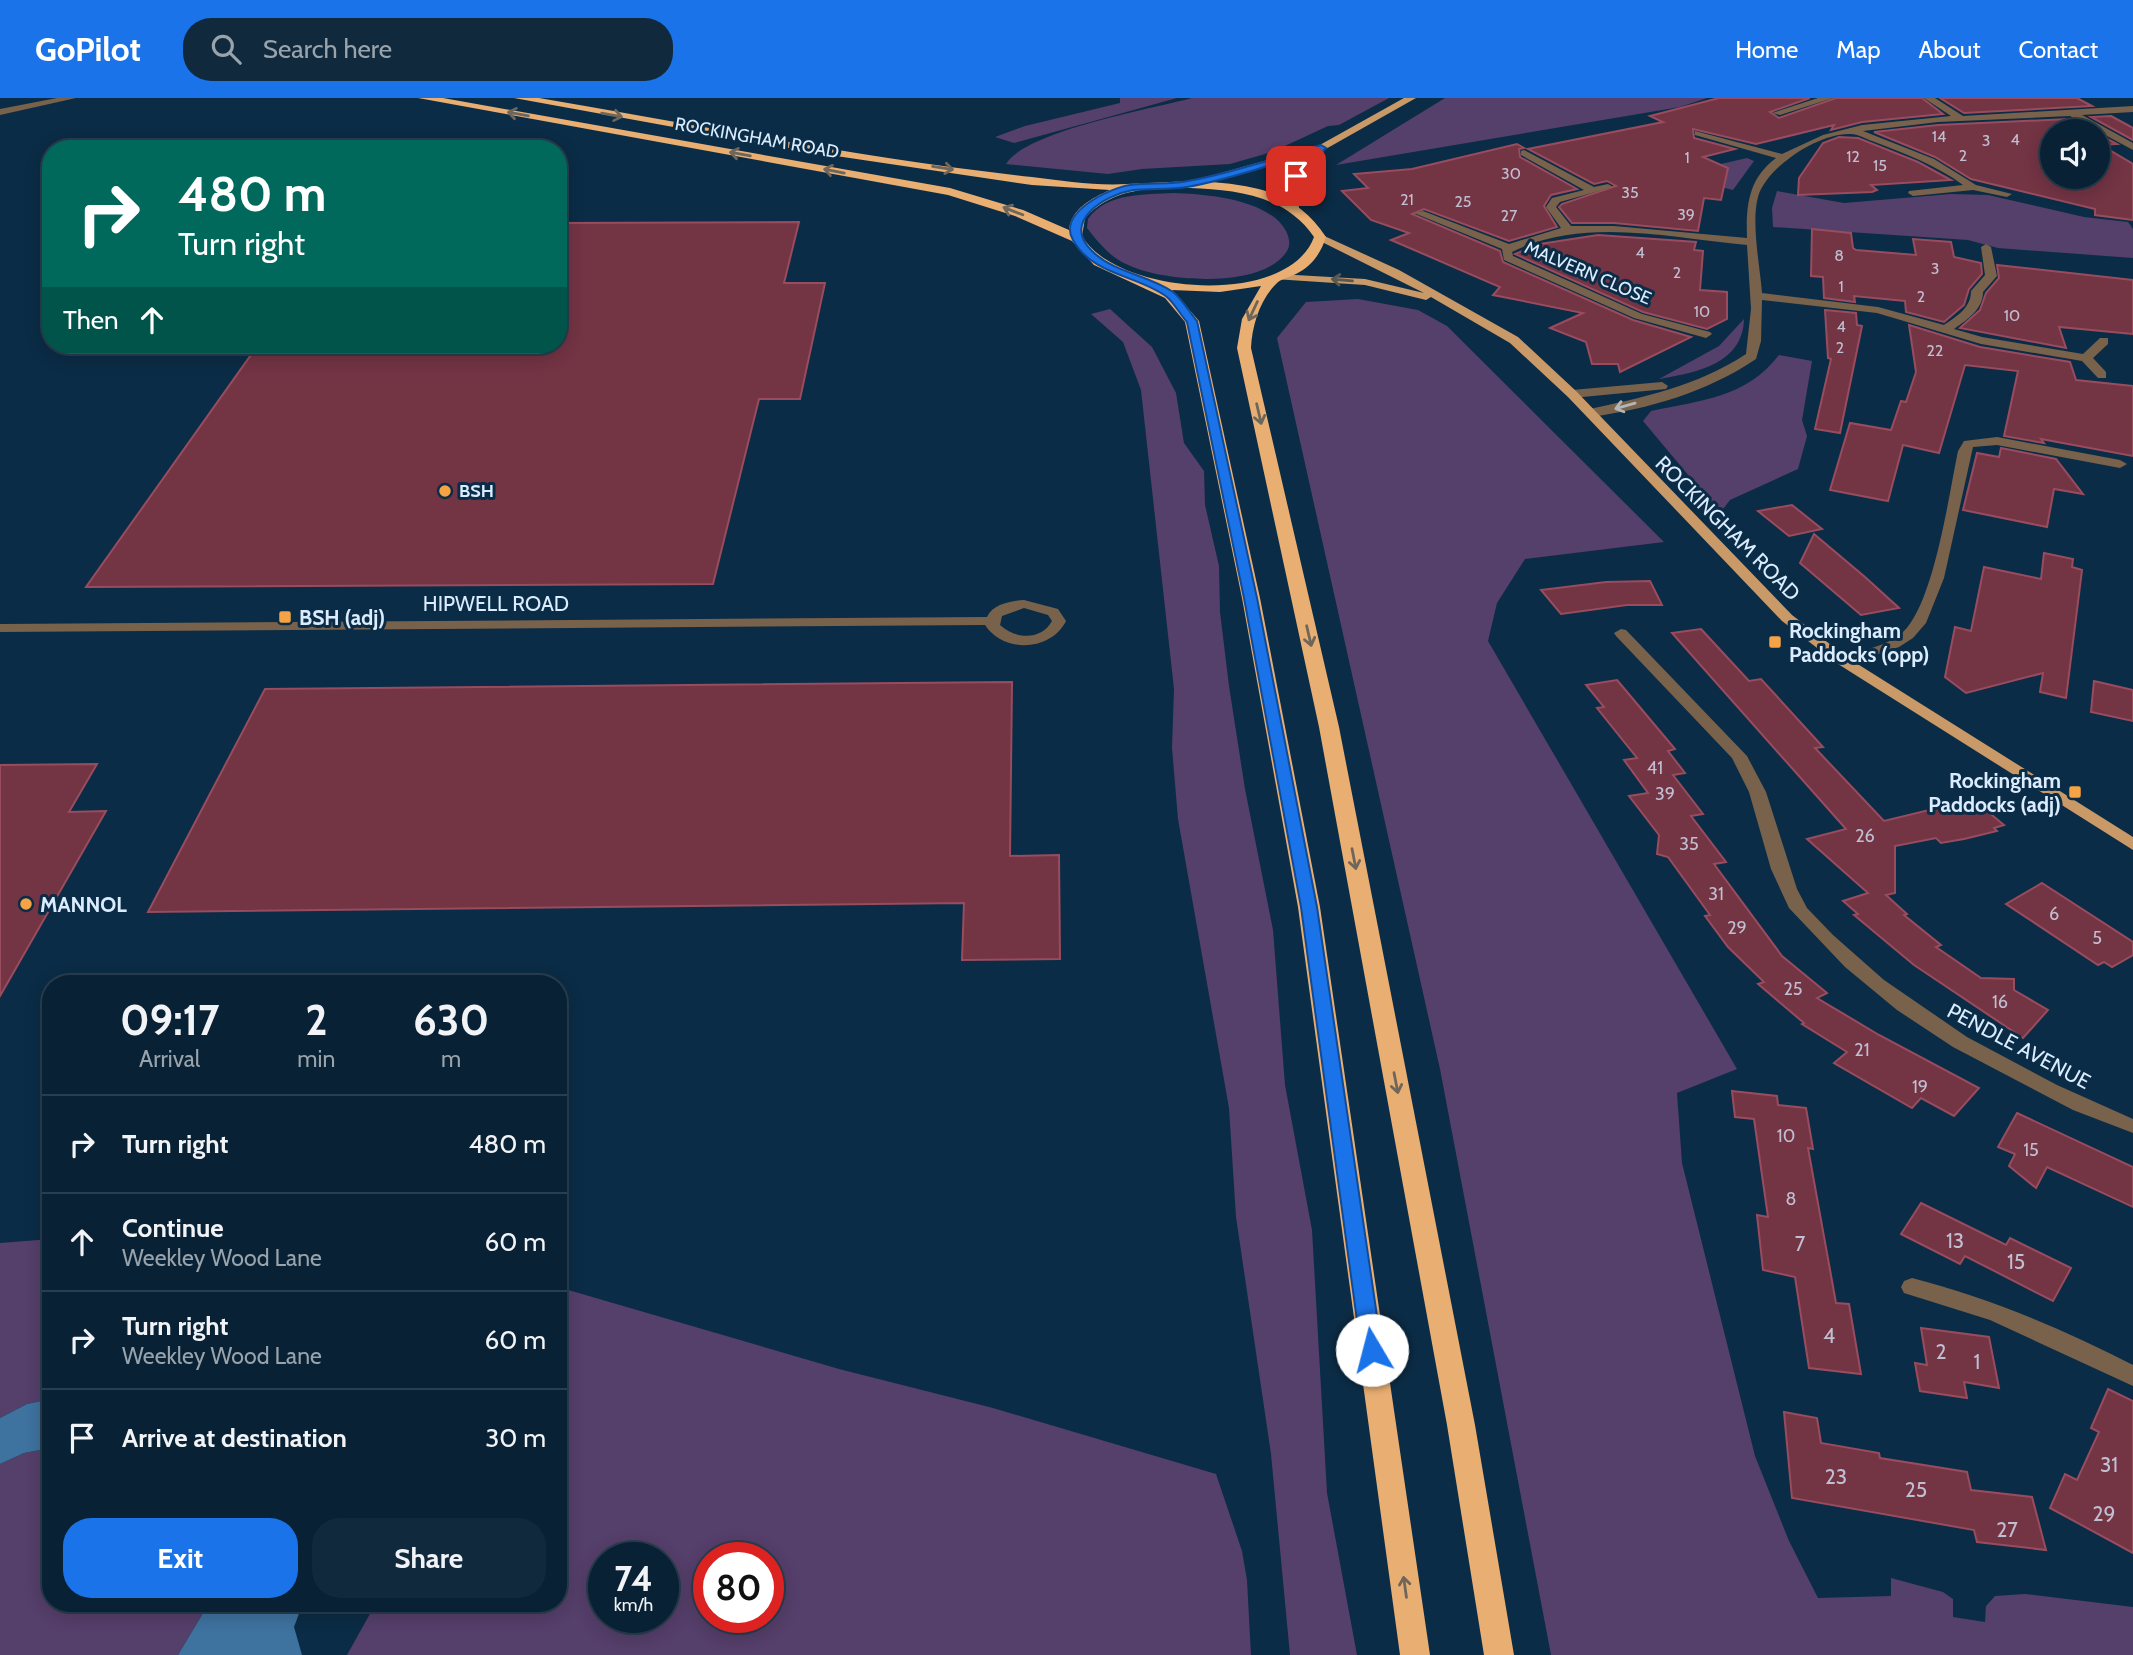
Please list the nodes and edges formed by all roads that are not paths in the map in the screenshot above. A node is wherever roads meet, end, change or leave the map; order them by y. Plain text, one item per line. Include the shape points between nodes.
1 (28, 98) edge
2 (71, 98) edge
3 (424, 98) edge
4 (520, 98) edge
5 (1411, 98) edge
6 (1828, 98) edge
7 (1929, 98) edge
8 (0, 109) edge
9 (2133, 109) edge
10 (1777, 113) dead end
11 (2072, 113) junction
12 (1962, 119) junction
13 (1854, 131) junction
14 (1698, 133) dead end
15 (2133, 147) edge
16 (1321, 148) junction
17 (1524, 153) dead end
18 (1783, 157) junction
19 (1187, 184) junction
20 (1608, 187) dead end
21 (1973, 187) junction
22 (1129, 188) junction
23 (1591, 190) junction
24 (1913, 193) dead end
25 (2007, 194) dead end
26 (1295, 209) junction
27 (1419, 213) dead end
28 (1568, 229) junction
29 (1320, 237) junction
30 (1076, 238) junction
31 (1752, 242) junction
32 (1986, 247) dead end
33 (1509, 248) junction
34 (1276, 278) junction
35 (1144, 281) junction
36 (1756, 296) junction
37 (1457, 305) junction
38 (1946, 329) junction
39 (1706, 334) dead end
40 (2104, 341) dead end
41 (2086, 358) junction
42 (2102, 375) dead end
43 (1707, 381) junction
44 (1572, 394) junction
45 (1590, 413) junction
46 (2120, 464) dead end
47 (992, 621) dead end
48 (0, 628) edge
49 (1621, 632) dead end
50 (1843, 661) junction
51 (2133, 845) edge
52 (2133, 1126) edge
53 (1912, 1287) dead end
54 (2133, 1376) edge
55 (1415, 1655) edge
56 (1499, 1655) edge

1 - 8 street
2 - 8 street
30 -> 3 highway, ROCKINGHAM ROAD via 1018,213 950,192
4 -> 22 highway, ROCKINGHAM ROAD via 1006,178
5 - 16 main road
6 - 10 street
7 - 12 street
9 - 11 street
11 - 12 street
11 - 15 street
12 - 13 street
13 - 18 street via 1815,141
13 - 21 street via 1949,168
14 - 18 street
16 - 19 main road
16 - 26 main road via 1293,180 1290,190
17 - 23 street
18 - 31 street via 1768,168 1754,193
19 - 22 highway
19 - 26 highway via 1244,191
20 - 23 street, MALVERN CLOSE
21 - 24 street
21 - 25 street
22 - 30 highway via 1096,202 1080,215 1074,226
23 - 28 street, MALVERN CLOSE via 1563,196 1551,207
26 - 29 highway via 1309,219
27 - 33 street, MALVERN CLOSE
28 - 31 street, MALVERN CLOSE
28 - 33 street, MALVERN CLOSE
29 - 34 highway via 1311,258
29 - 37 main road, ROCKINGHAM ROAD
30 - 35 highway via 1100,262
31 - 36 street
32 - 38 street via 1991,276 1977,291 1977,301 1965,316
33 - 39 street, MALVERN CLOSE via 1508,258 1529,269 1639,316
34 - 35 highway via 1210,288
37 -> 34 main road, ROCKINGHAM ROAD via 1365,282
34 -> 56 highway via 1249,316 1244,348 1329,727 1461,1425
55 -> 35 highway via 1309,907 1251,598 1192,321 1170,295
36 - 38 street via 1867,309
36 - 43 street via 1759,333 1752,356
37 - 44 main road, ROCKINGHAM ROAD via 1514,340
38 - 41 street via 1981,340
40 - 41 street
41 - 42 street
43 - 44 street
43 -> 45 street
44 - 45 main road, ROCKINGHAM ROAD
45 - 50 main road, ROCKINGHAM ROAD via 1752,584
46 - 50 street via 2007,442 1969,444 1920,622 1896,643
47 - 48 street, HIPWELL ROAD
49 - 52 street, PENDLE AVENUE via 1739,756 1754,779 1782,876 1799,910 1837,949 1889,996 1949,1038 2099,1114
50 - 51 main road, ROCKINGHAM ROAD
53 - 54 street via 1944,1294 2073,1345

